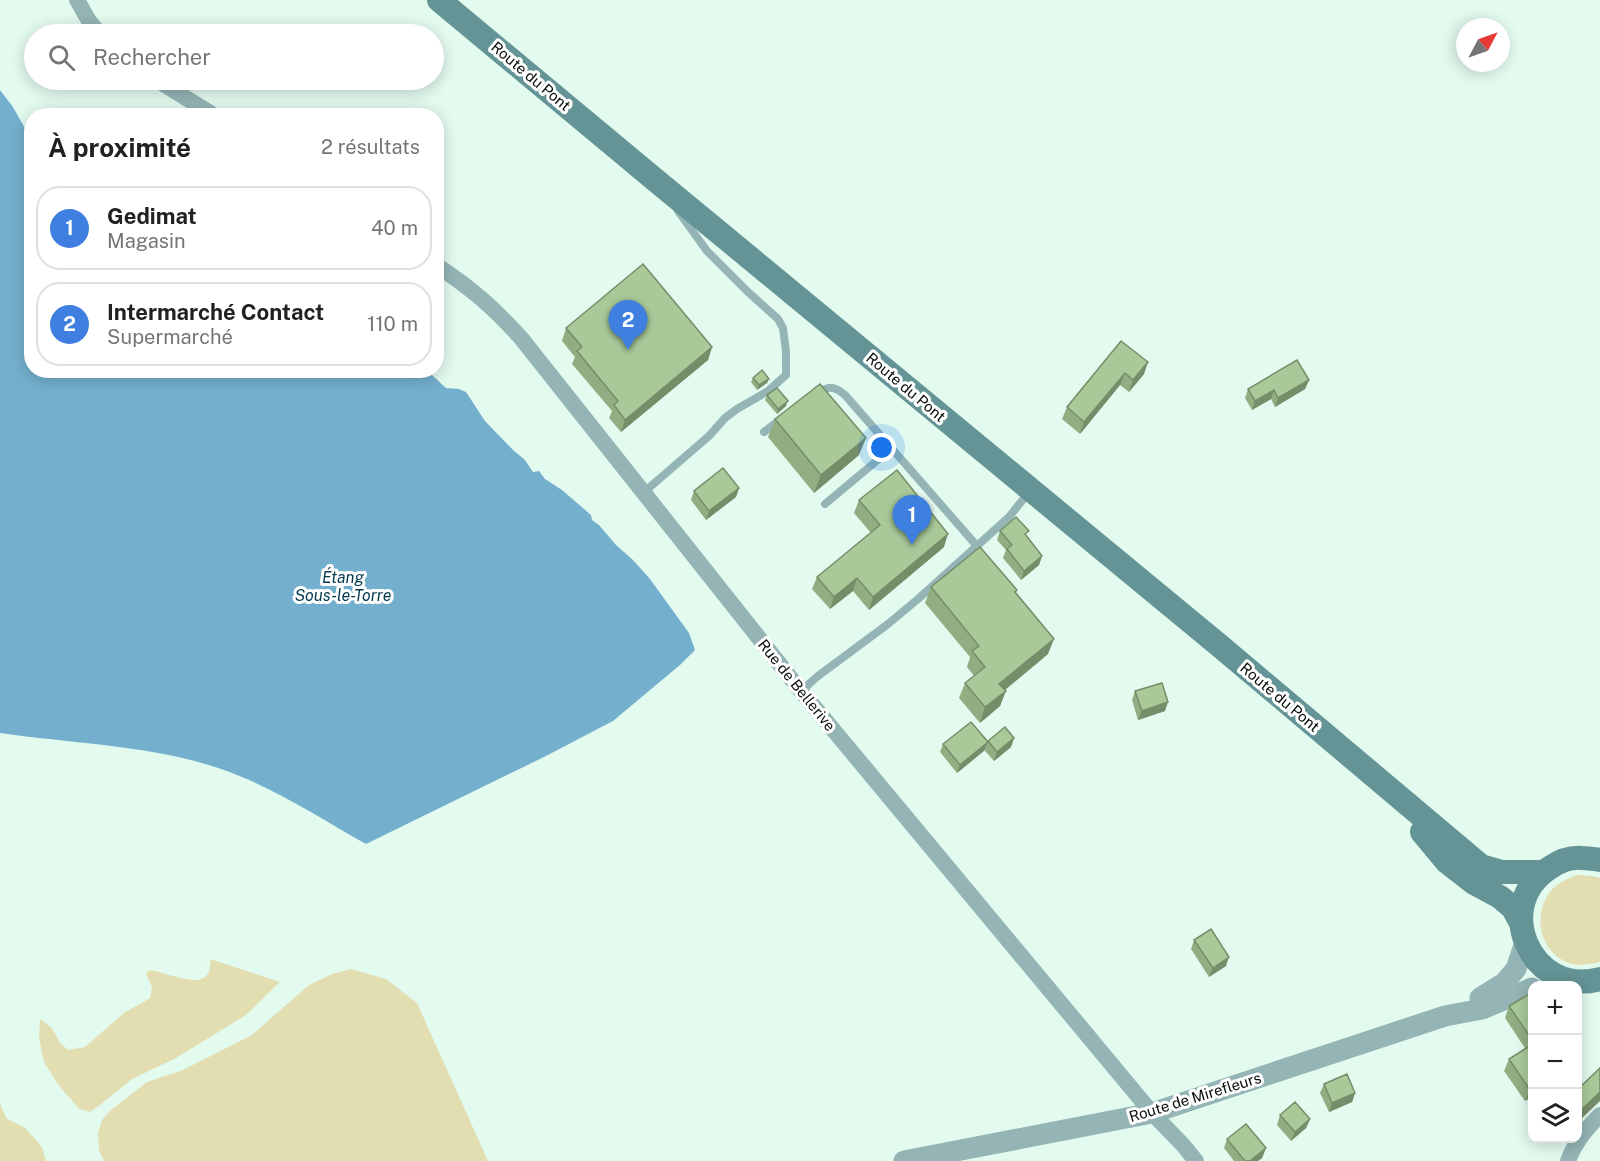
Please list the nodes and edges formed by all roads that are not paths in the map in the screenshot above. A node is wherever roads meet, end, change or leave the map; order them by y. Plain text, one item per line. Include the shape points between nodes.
1 (77, 0) edge
2 (439, 0) edge
3 (92, 24) edge
4 (174, 90) edge
5 (203, 108) edge
6 (659, 183) junction
7 (444, 271) edge
8 (806, 399) edge
9 (790, 412) edge
10 (764, 432) dead end
11 (892, 448) junction
12 (1031, 490) junction
13 (643, 493) junction
14 (825, 504) dead end
15 (977, 546) junction
16 (801, 690) junction
17 (1372, 774) junction
18 (1600, 860) edge
19 (1542, 872) junction
20 (1523, 932) junction
21 (1565, 979) junction
22 (1555, 981) edge
23 (1597, 983) edge
24 (1528, 990) edge
25 (1445, 1016) junction
26 (1152, 1113) junction
27 (1600, 1115) edge
28 (904, 1161) edge
29 (1196, 1161) edge
30 (1568, 1161) edge

1 - 3 street
2 - 6 main road, Route du Pont
4 - 5 street
6 - 12 main road, Route du Pont
6 - 13 lane via 707,251 778,319 783,328 786,375 725,418
7 - 13 street, Rue de Bellerive via 497,312
8 - 11 lane via 830,387 837,388
9 - 10 lane
11 - 14 lane
11 - 15 lane
12 - 15 lane
12 - 17 main road, Route du Pont
13 - 16 street, Rue de Bellerive
15 - 16 lane via 888,624
16 - 26 street, Rue de Bellerive
17 - 19 main road, Route du Pont via 1481,866 1502,872
17 - 20 main road, Route du Pont via 1447,862 1513,908
18 - 19 main road via 1580,857
19 - 20 main road via 1522,904
20 - 21 main road, Route du Pont via 1534,958
20 - 25 street, Route de Mirefleurs via 1516,969 1504,983
21 - 22 street
21 - 23 main road
24 - 25 street, Route de Mirefleurs via 1482,1009
25 - 26 street, Route de Mirefleurs
26 - 28 street, Route de Mirefleurs
26 - 29 street, Rue de Bellerive
27 - 30 street via 1573,1147

